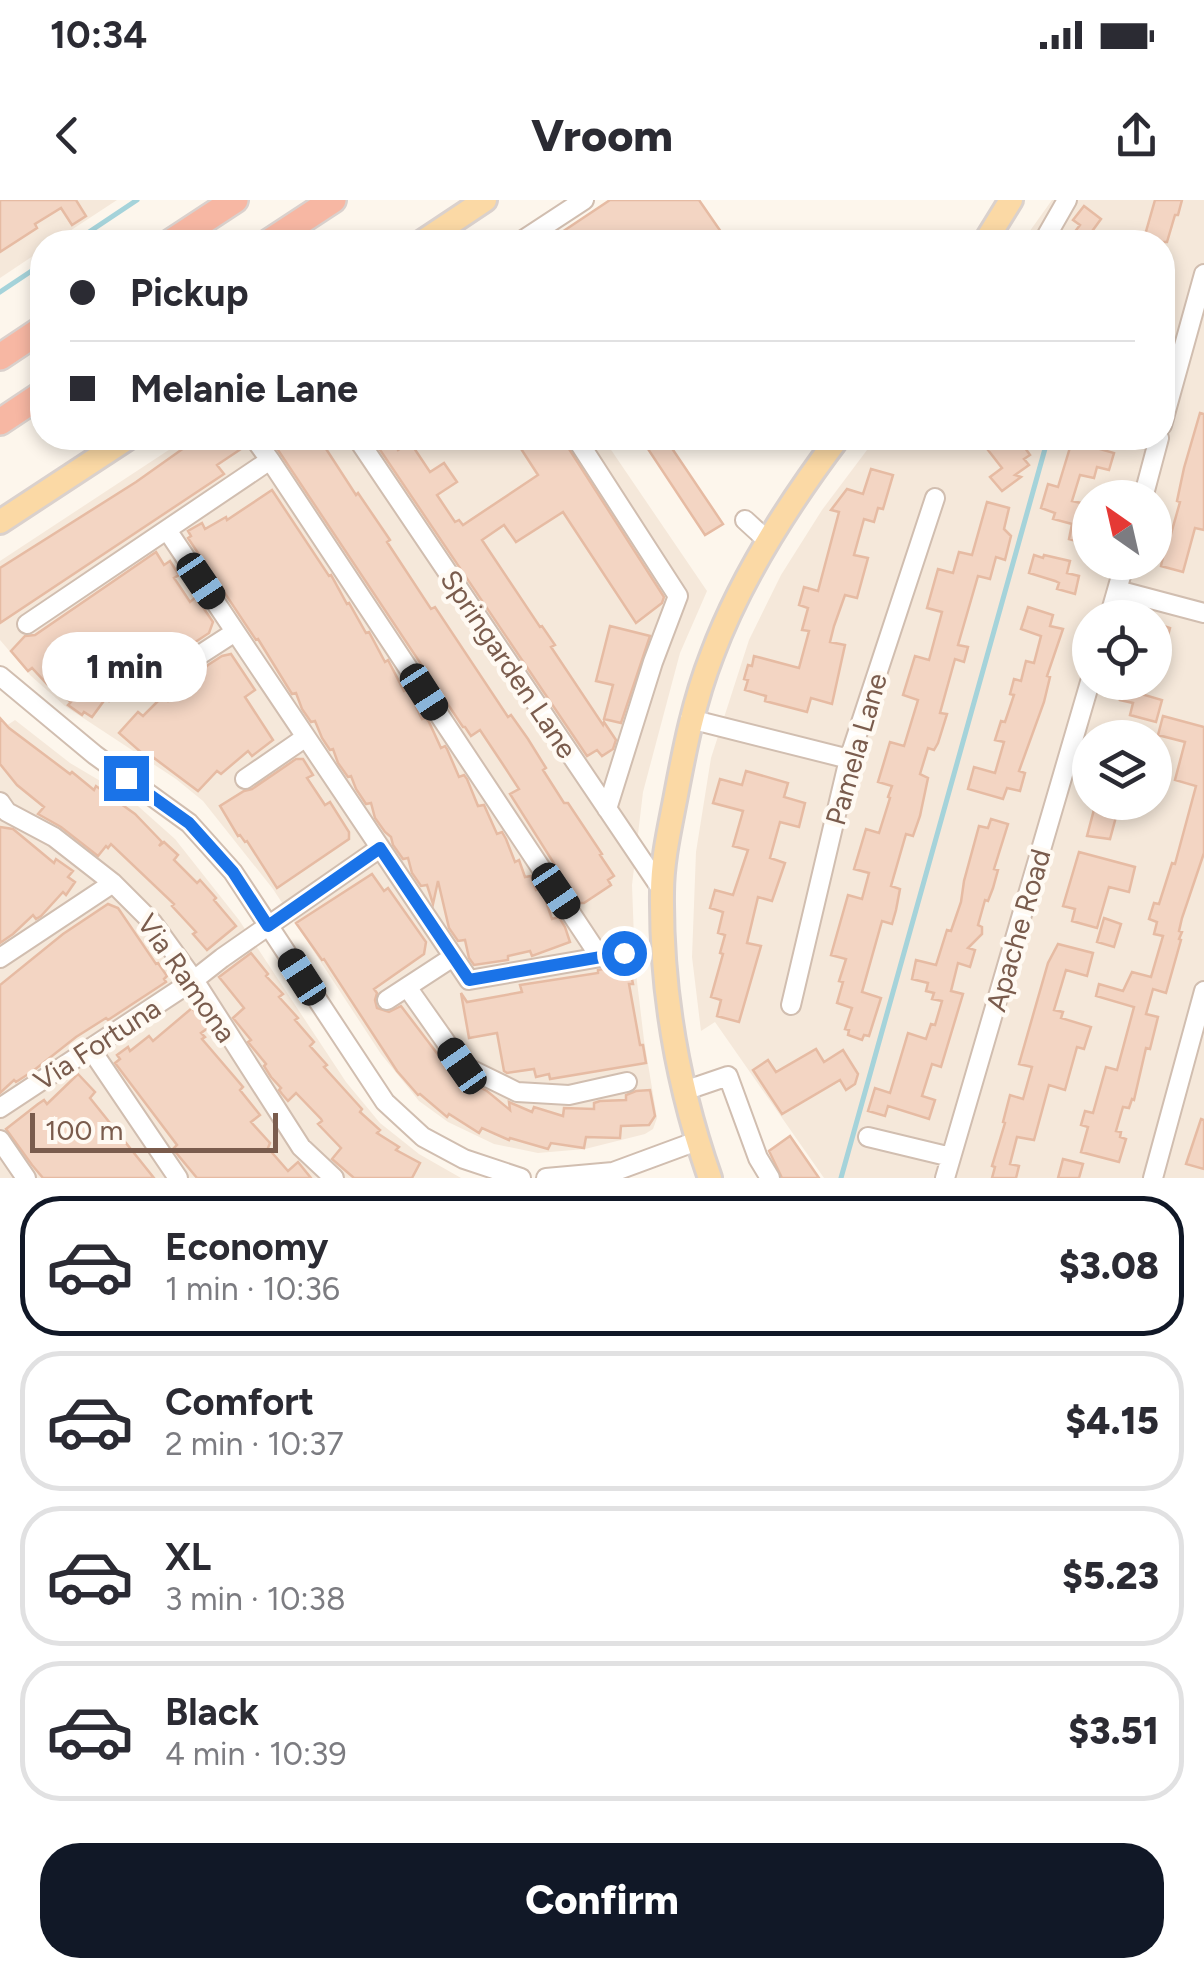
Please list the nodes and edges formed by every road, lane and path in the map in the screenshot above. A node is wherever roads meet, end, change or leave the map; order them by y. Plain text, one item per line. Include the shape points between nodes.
1 (234, 200) edge
2 (332, 200) edge
3 (485, 200) edge
4 (584, 200) edge
5 (1012, 200) edge
6 (1067, 200) edge
7 (189, 230) edge
8 (287, 230) edge
9 (456, 230) edge
10 (538, 230) edge
11 (993, 230) edge
12 (1050, 230) edge
13 (1204, 274) edge
14 (30, 337) edge
15 (0, 357) edge
16 (1175, 378) edge
17 (30, 402) edge
18 (0, 422) edge
19 (110, 450) edge
20 (263, 450) edge
21 (365, 450) edge
22 (584, 450) edge
23 (829, 450) edge
24 (1156, 450) edge
25 (270, 460) junction
26 (1148, 480) edge
27 (934, 498) dead end
28 (745, 520) dead end
29 (0, 522) edge
30 (167, 530) junction
31 (768, 542) junction
32 (1120, 580) edge
33 (1118, 590) junction
34 (1115, 600) edge
35 (1204, 613) edge
36 (27, 624) dead end
37 (235, 632) junction
38 (0, 676) edge
39 (144, 691) dead end
40 (1085, 700) edge
41 (690, 719) junction
42 (306, 738) junction
43 (849, 759) junction
44 (245, 779) dead end
45 (607, 809) junction
46 (2, 810) edge
47 (380, 848) junction
48 (114, 883) junction
49 (662, 890) junction
50 (268, 926) junction
51 (624, 953) dead end
52 (453, 956) junction
53 (0, 958) edge
54 (600, 958) junction
55 (194, 980) junction
56 (408, 988) junction
57 (1204, 991) edge
58 (387, 1000) dead end
59 (792, 1005) dead end
60 (90, 1048) junction
61 (627, 1082) dead end
62 (684, 1091) junction
63 (0, 1108) edge
64 (868, 1137) dead end
65 (0, 1140) edge
66 (697, 1141) junction
67 (951, 1157) junction
68 (26, 1178) edge
69 (178, 1178) edge
70 (334, 1178) edge
71 (522, 1178) edge
72 (546, 1178) edge
73 (710, 1178) edge
74 (770, 1178) edge
75 (945, 1178) edge
76 (1153, 1178) edge

1 - 7 highway
2 - 8 highway
3 - 9 main road
4 - 10 street
5 - 11 main road
6 - 12 street
13 - 16 street
14 - 15 highway
17 - 18 highway
19 - 29 main road
20 - 25 street
21 - 45 street, Springarden Lane
22 - 45 street via 678,596
23 - 31 main road
24 - 26 street
25 - 30 street
25 - 54 street
27 - 43 street, Pamela Lane
28 - 31 street
30 - 36 street
30 - 37 street
31 - 41 main road via 712,652
32 - 33 street
33 - 34 street
33 - 35 street
37 - 39 street
37 - 42 street
38 - 50 street via 189,823 233,872
40 - 67 street, Apache Road
41 - 43 street
41 - 49 main road
42 - 44 street
42 - 47 street
43 - 59 street, Pamela Lane
45 - 49 street, Springarden Lane
46 - 48 street, Via Ramona via 54,837
47 - 50 street, Via Fortuna
47 - 52 street
48 - 53 street
48 - 55 street, Via Ramona
49 - 62 main road
50 - 55 street, Via Fortuna
50 - 71 street via 386,1102 423,1137 464,1160
51 - 54 street
52 - 54 street via 469,980
52 - 56 street
55 - 60 street, Via Fortuna
55 - 70 street, Via Ramona via 301,1147
56 - 58 street
56 - 61 street via 462,1066 516,1092 569,1096
57 - 76 street
60 - 63 street, Via Fortuna
60 - 69 street
62 - 66 main road
62 - 74 street via 728,1076
64 - 67 street
65 - 68 street
66 - 72 street via 613,1172
66 - 73 main road
67 - 75 street, Apache Road

